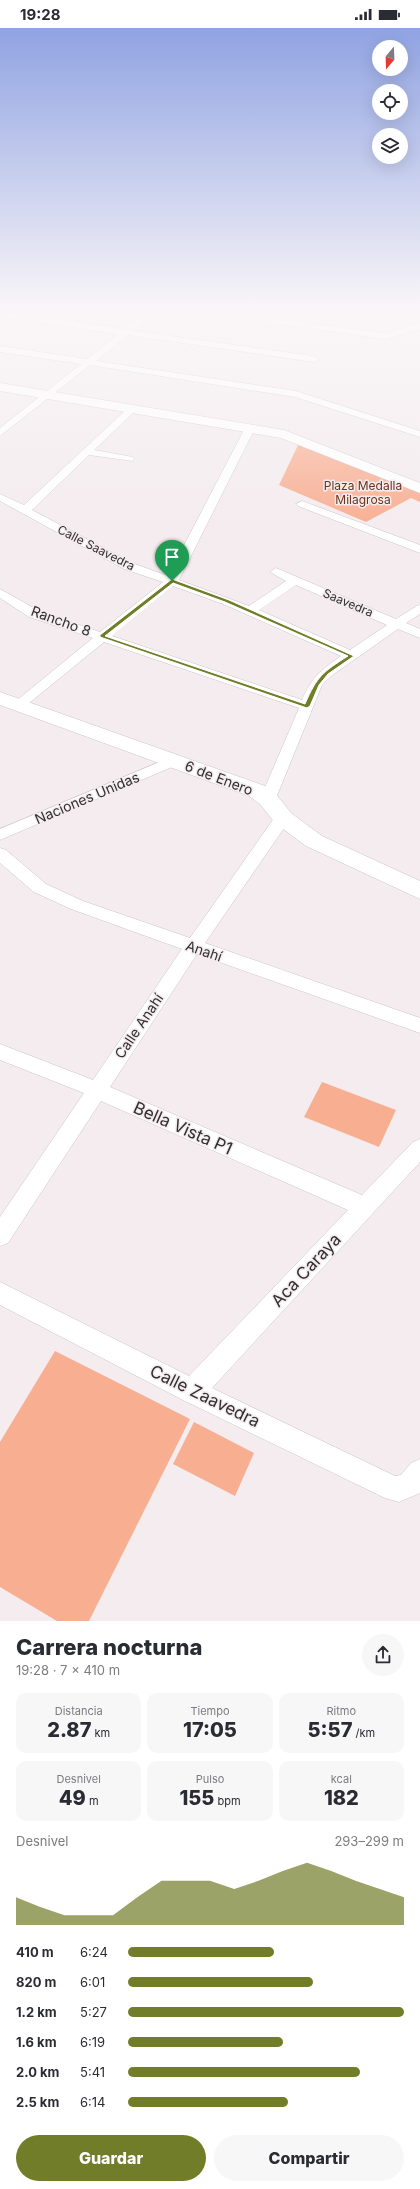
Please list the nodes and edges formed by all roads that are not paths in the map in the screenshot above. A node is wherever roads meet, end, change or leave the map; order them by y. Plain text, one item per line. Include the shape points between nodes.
1 (65, 381) edge
2 (214, 381) edge
3 (0, 387) edge
4 (48, 395) junction
5 (132, 409) junction
6 (250, 428) junction
7 (0, 434) edge
8 (420, 434) edge
9 (87, 452) junction
10 (129, 459) dead end
11 (420, 488) edge
12 (0, 497) edge
13 (302, 504) dead end
14 (25, 510) junction
15 (420, 549) edge
16 (276, 572) dead end
17 (295, 580) junction
18 (172, 581) junction
19 (0, 593) edge
20 (420, 608) edge
21 (250, 611) junction
22 (398, 624) junction
23 (420, 634) edge
24 (102, 636) junction
25 (352, 656) junction
26 (9, 702) edge
27 (307, 706) junction
28 (174, 761) junction
29 (268, 799) junction
30 (283, 818) junction
31 (0, 835) edge
32 (0, 854) edge
33 (420, 891) edge
34 (192, 947) junction
35 (420, 1026) edge
36 (0, 1052) edge
37 (97, 1090) junction
38 (420, 1148) edge
39 (365, 1207) junction
40 (0, 1236) edge
41 (0, 1293) edge
42 (192, 1391) junction
43 (416, 1479) edge

1 - 4 street
2 - 8 street via 296,394
3 - 4 street
4 - 5 street
4 - 7 street
5 - 6 street
5 - 9 street
6 - 11 street via 303,440
6 - 18 street
9 - 10 street
9 - 14 street
12 - 14 street, Calle Saavedra
13 - 15 street
14 - 18 street, Calle Saavedra via 128,566
16 - 17 street, Saavedra
17 - 21 street
17 - 22 street, Saavedra
18 - 21 street, Calle Saavedra
18 - 24 street
19 - 24 street, Rancho 8 via 34,614
20 - 22 street
21 - 25 street, Calle Saavedra
22 - 23 street, Saavedra
22 - 25 street
24 - 26 street
24 - 27 street, Rancho 8
25 - 27 street via 326,673 316,684
26 - 28 street, 6 de Enero
27 - 29 street
28 - 29 street, 6 de Enero via 257,791
28 - 31 street, Naciones Unidas
29 - 30 street, 6 de Enero
30 - 33 street, 6 de Enero via 314,841
30 - 34 street, Calle Anahí
32 - 34 street, Anahí via 40,888 77,905
34 - 35 street, Anahí
34 - 37 street, Calle Anahí
36 - 37 street, Bella Vista P1
37 - 39 street, Bella Vista P1
37 - 40 street, Calle Anahí
38 - 39 street, Aca Caraya
39 - 42 street, Aca Caraya
41 - 42 street, Calle Zaavedra
42 - 43 street, Calle Zaavedra via 394,1488 404,1489

